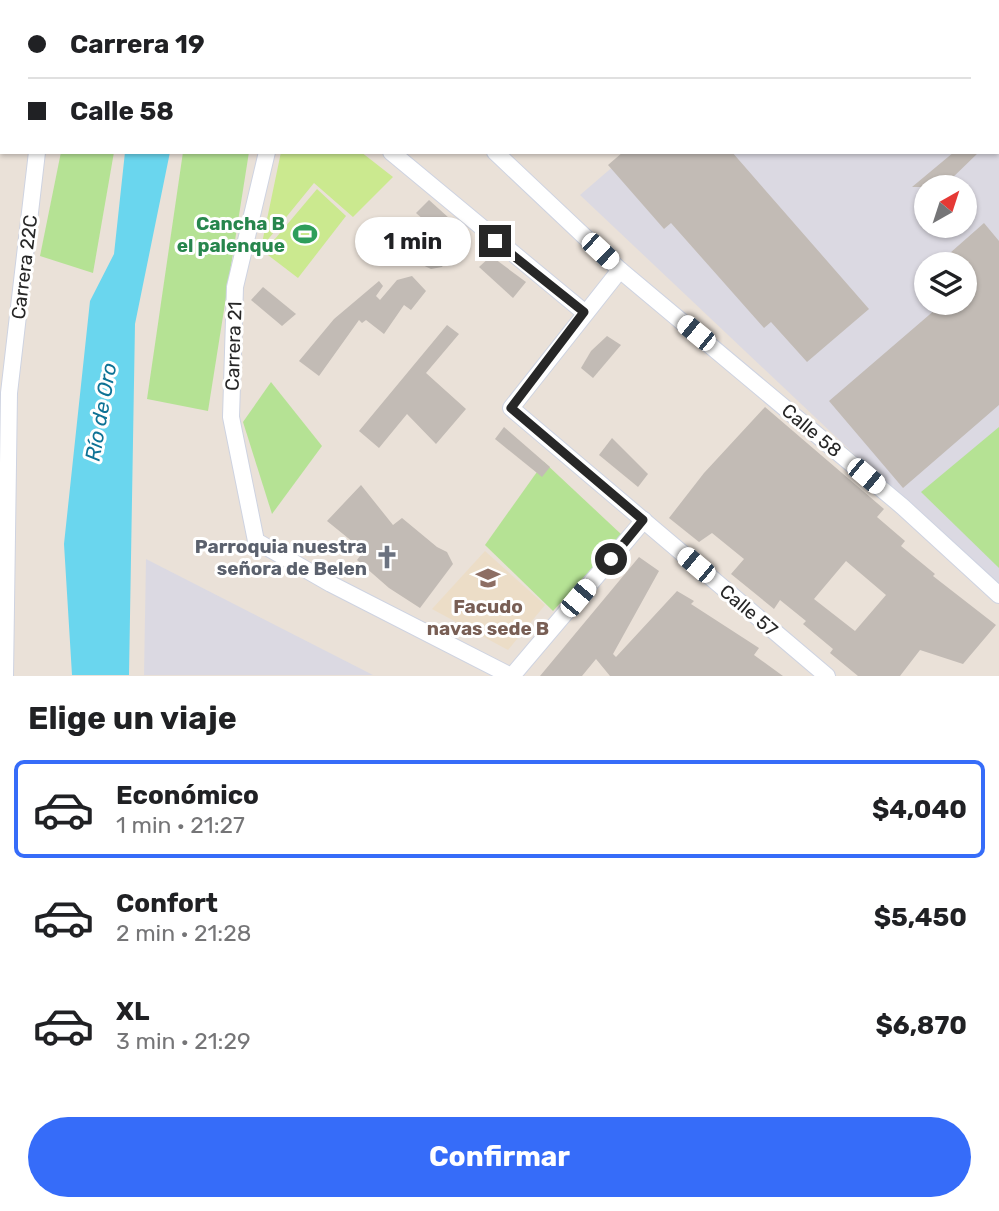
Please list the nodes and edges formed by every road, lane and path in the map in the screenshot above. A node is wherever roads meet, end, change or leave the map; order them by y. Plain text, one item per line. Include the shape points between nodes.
1 (37, 154) edge
2 (267, 154) edge
3 (393, 154) edge
4 (497, 154) edge
5 (620, 270) junction
6 (584, 312) junction
7 (4, 390) edge
8 (643, 520) junction
9 (999, 595) edge
10 (5, 676) edge
11 (511, 676) edge
12 (827, 676) edge

1 - 7 street, Carrera 22C
2 - 11 street, Carrera 21 via 234,287 231,417 256,541
3 - 6 street
4 - 5 street, Calle 58
5 - 6 street
5 - 9 street, Calle 58 via 903,507
6 - 8 street, Calle 57 via 511,408
7 - 10 street, Carrera 22C
8 - 11 street
8 - 12 street, Calle 57

